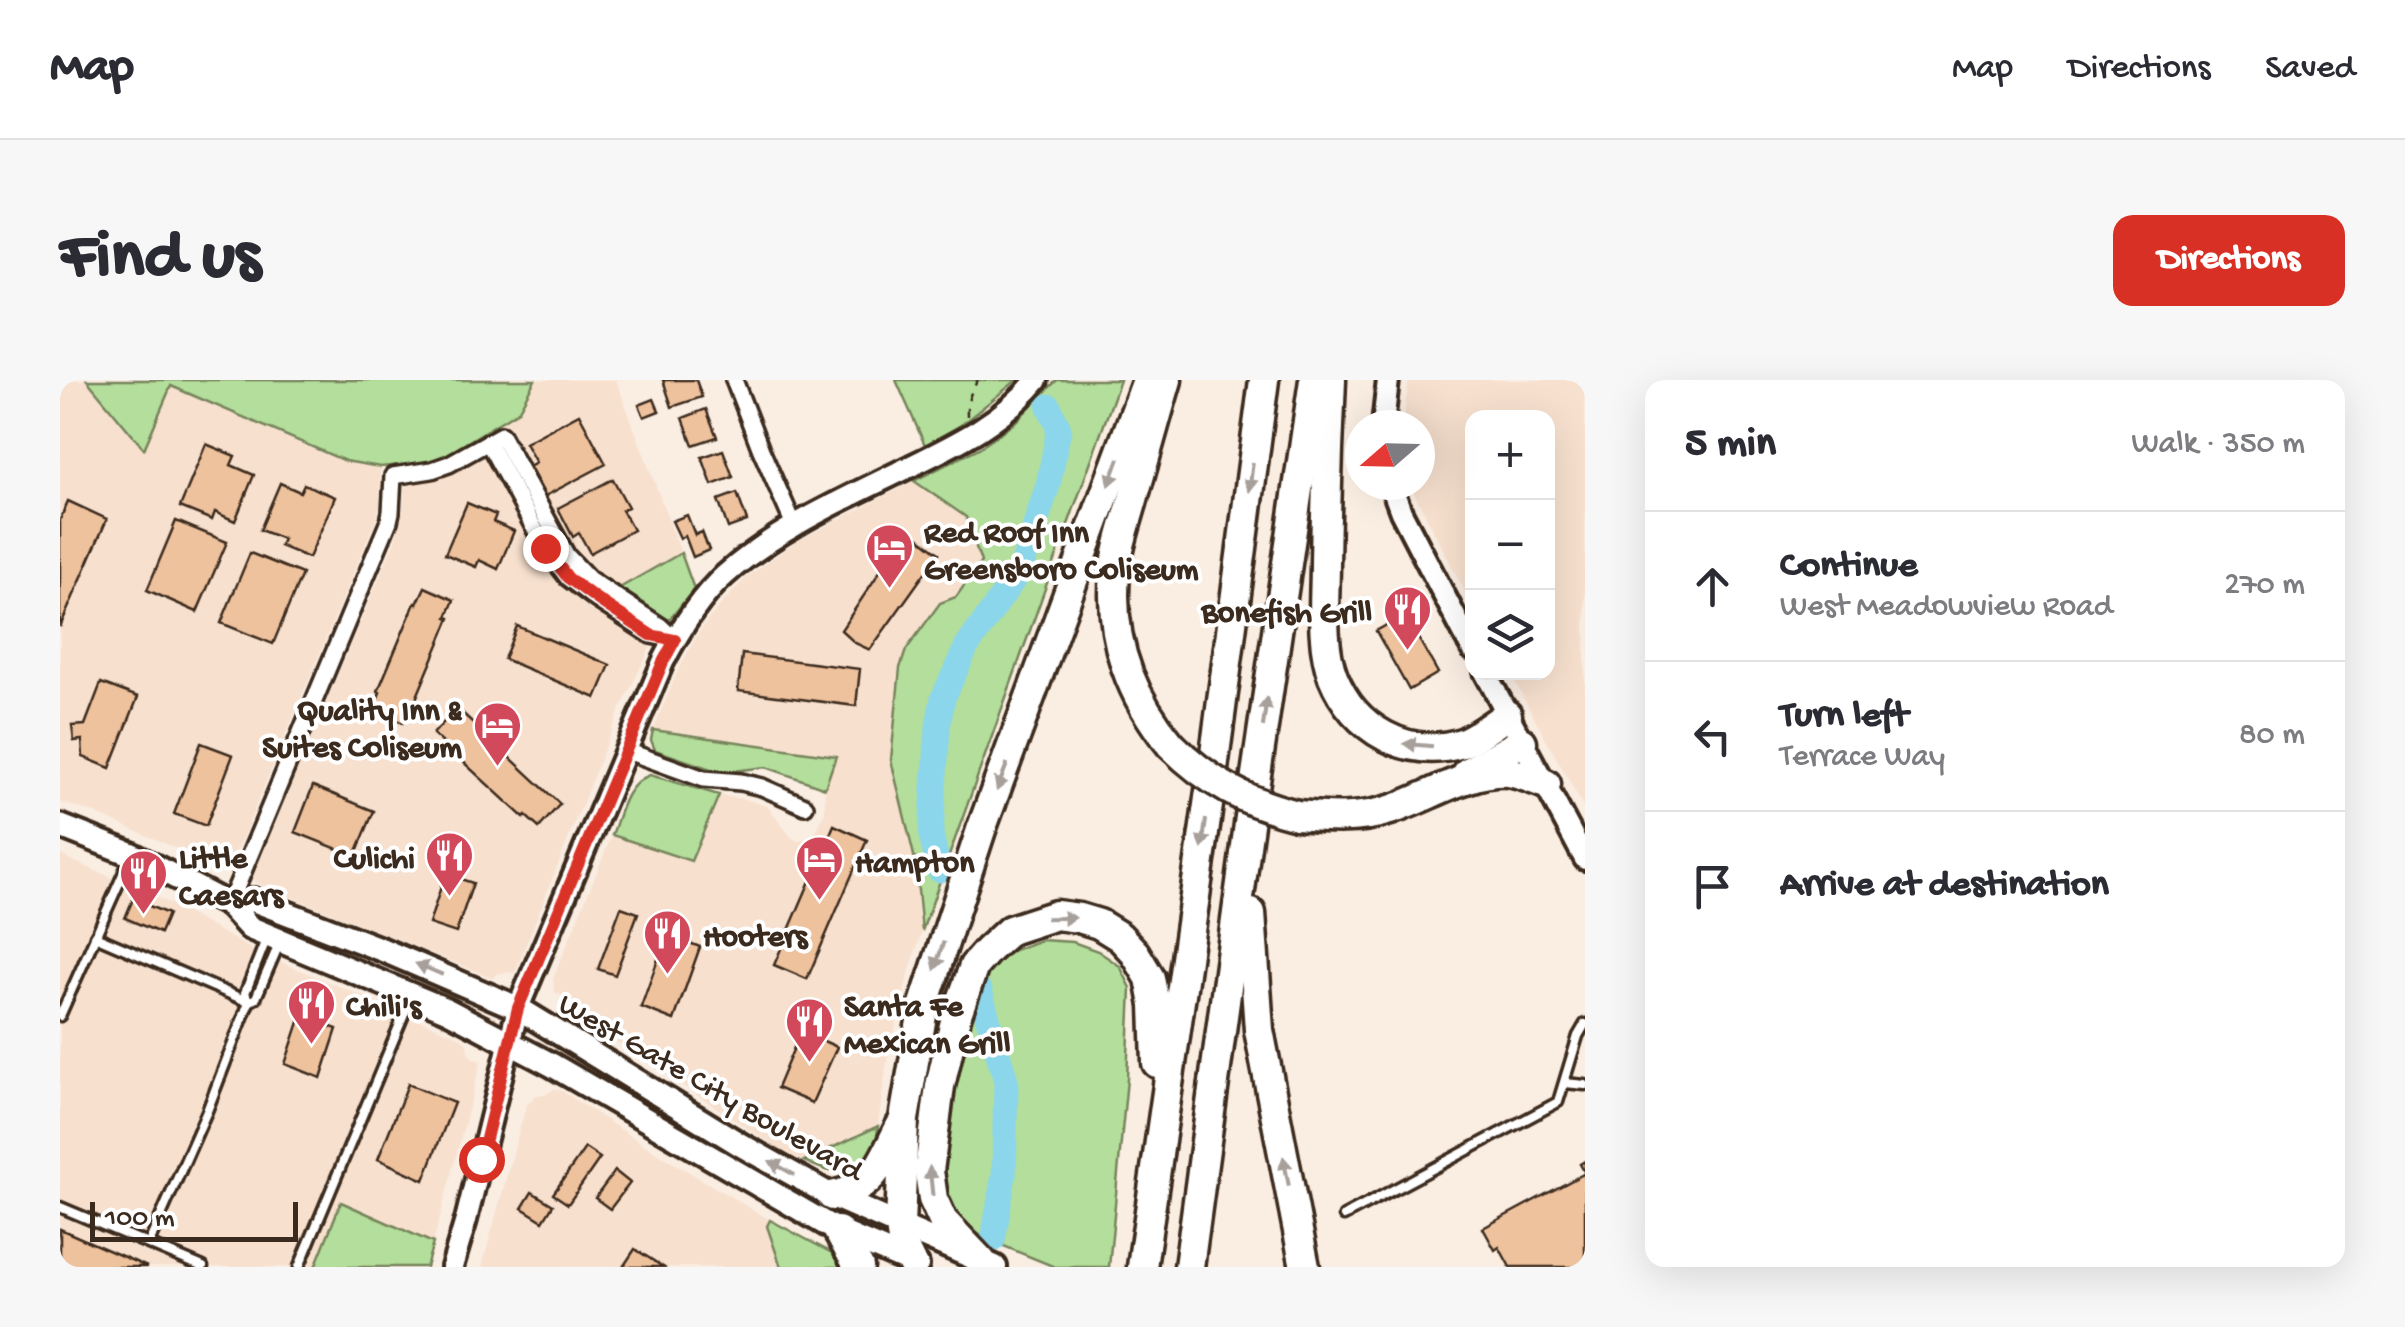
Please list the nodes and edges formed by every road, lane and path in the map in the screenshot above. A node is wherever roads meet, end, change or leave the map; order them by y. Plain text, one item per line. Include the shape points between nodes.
1 (734, 380) edge
2 (978, 380) edge
3 (1037, 380) edge
4 (1148, 380) edge
5 (1167, 380) edge
6 (1264, 380) edge
7 (1314, 380) edge
8 (1331, 380) edge
9 (1388, 380) edge
10 (1385, 410) edge
11 (973, 436) junction
12 (1397, 500) edge
13 (794, 525) junction
14 (1465, 635) edge
15 (675, 640) junction
16 (1489, 680) edge
17 (1508, 716) junction
18 (1522, 742) junction
19 (627, 751) junction
20 (1546, 784) junction
21 (1442, 789) junction
22 (1252, 802) junction
23 (805, 806) dead end
24 (60, 826) edge
25 (131, 854) junction
26 (1585, 858) edge
27 (229, 904) junction
28 (96, 936) junction
29 (274, 938) junction
30 (412, 995) junction
31 (249, 1002) junction
32 (518, 1008) junction
33 (60, 1016) edge
34 (1585, 1024) edge
35 (510, 1043) junction
36 (1564, 1082) junction
37 (1585, 1084) edge
38 (904, 1119) junction
39 (832, 1196) junction
40 (60, 1207) edge
41 (1344, 1216) dead end
42 (900, 1227) junction
43 (838, 1231) junction
44 (149, 1243) junction
45 (1144, 1249) edge
46 (988, 1264) edge
47 (916, 1265) edge
48 (203, 1267) edge
49 (298, 1267) edge
50 (452, 1267) edge
51 (860, 1267) edge
52 (1189, 1267) edge
53 (1305, 1267) edge

1 - 13 street
2 - 11 path via 966,407
3 - 11 street
4 -> 38 highway via 981,830 924,1004
5 - 21 highway, bridge via 1115,572 1119,646 1153,724 1204,776 1297,815 1359,817
6 -> 45 highway
22 -> 7 highway
17 -> 8 highway via 1463,742 1403,744 1365,724 1332,675 1325,596
9 - 10 street
11 - 13 street
12 - 14 street
13 - 15 street via 724,576
15 - 19 street
15 - 27 street via 567,556 494,438 449,464 393,476 388,521
16 - 17 street
17 - 18 street
18 - 20 street
18 - 21 highway
19 - 23 street via 704,779 762,787
19 - 32 street
20 - 21 highway via 1495,772
20 - 26 street
22 - 52 highway
53 -> 22 highway via 1259,1030 1250,931
24 - 25 main road, West Gate City Boulevard
25 - 27 main road, West Gate City Boulevard
25 - 28 lane
27 - 29 main road, West Gate City Boulevard via 250,928
32 -> 27 main road, West Gate City Boulevard via 253,900
28 - 31 lane
28 - 33 lane
29 - 30 main road, West Gate City Boulevard
29 - 31 lane via 256,998
29 - 31 lane via 245,993
30 - 35 main road, West Gate City Boulevard
30 - 49 lane
31 - 44 lane
32 - 35 street
39 -> 32 main road, West Gate City Boulevard
34 - 36 lane
35 - 43 main road, West Gate City Boulevard
35 - 50 street
36 - 37 lane
36 - 41 lane via 1558,1102
38 - 39 highway via 870,1179
38 - 42 highway
39 - 42 main road, West Gate City Boulevard
40 - 44 lane
42 - 46 main road, West Gate City Boulevard
42 - 47 highway
43 - 47 main road, West Gate City Boulevard
43 - 51 highway
44 - 48 lane
46 -> 45 highway via 944,1220 933,1199 929,1171 940,1086 974,966 1010,930 1056,915 1099,924 1120,937 1150,978 1156,1130

